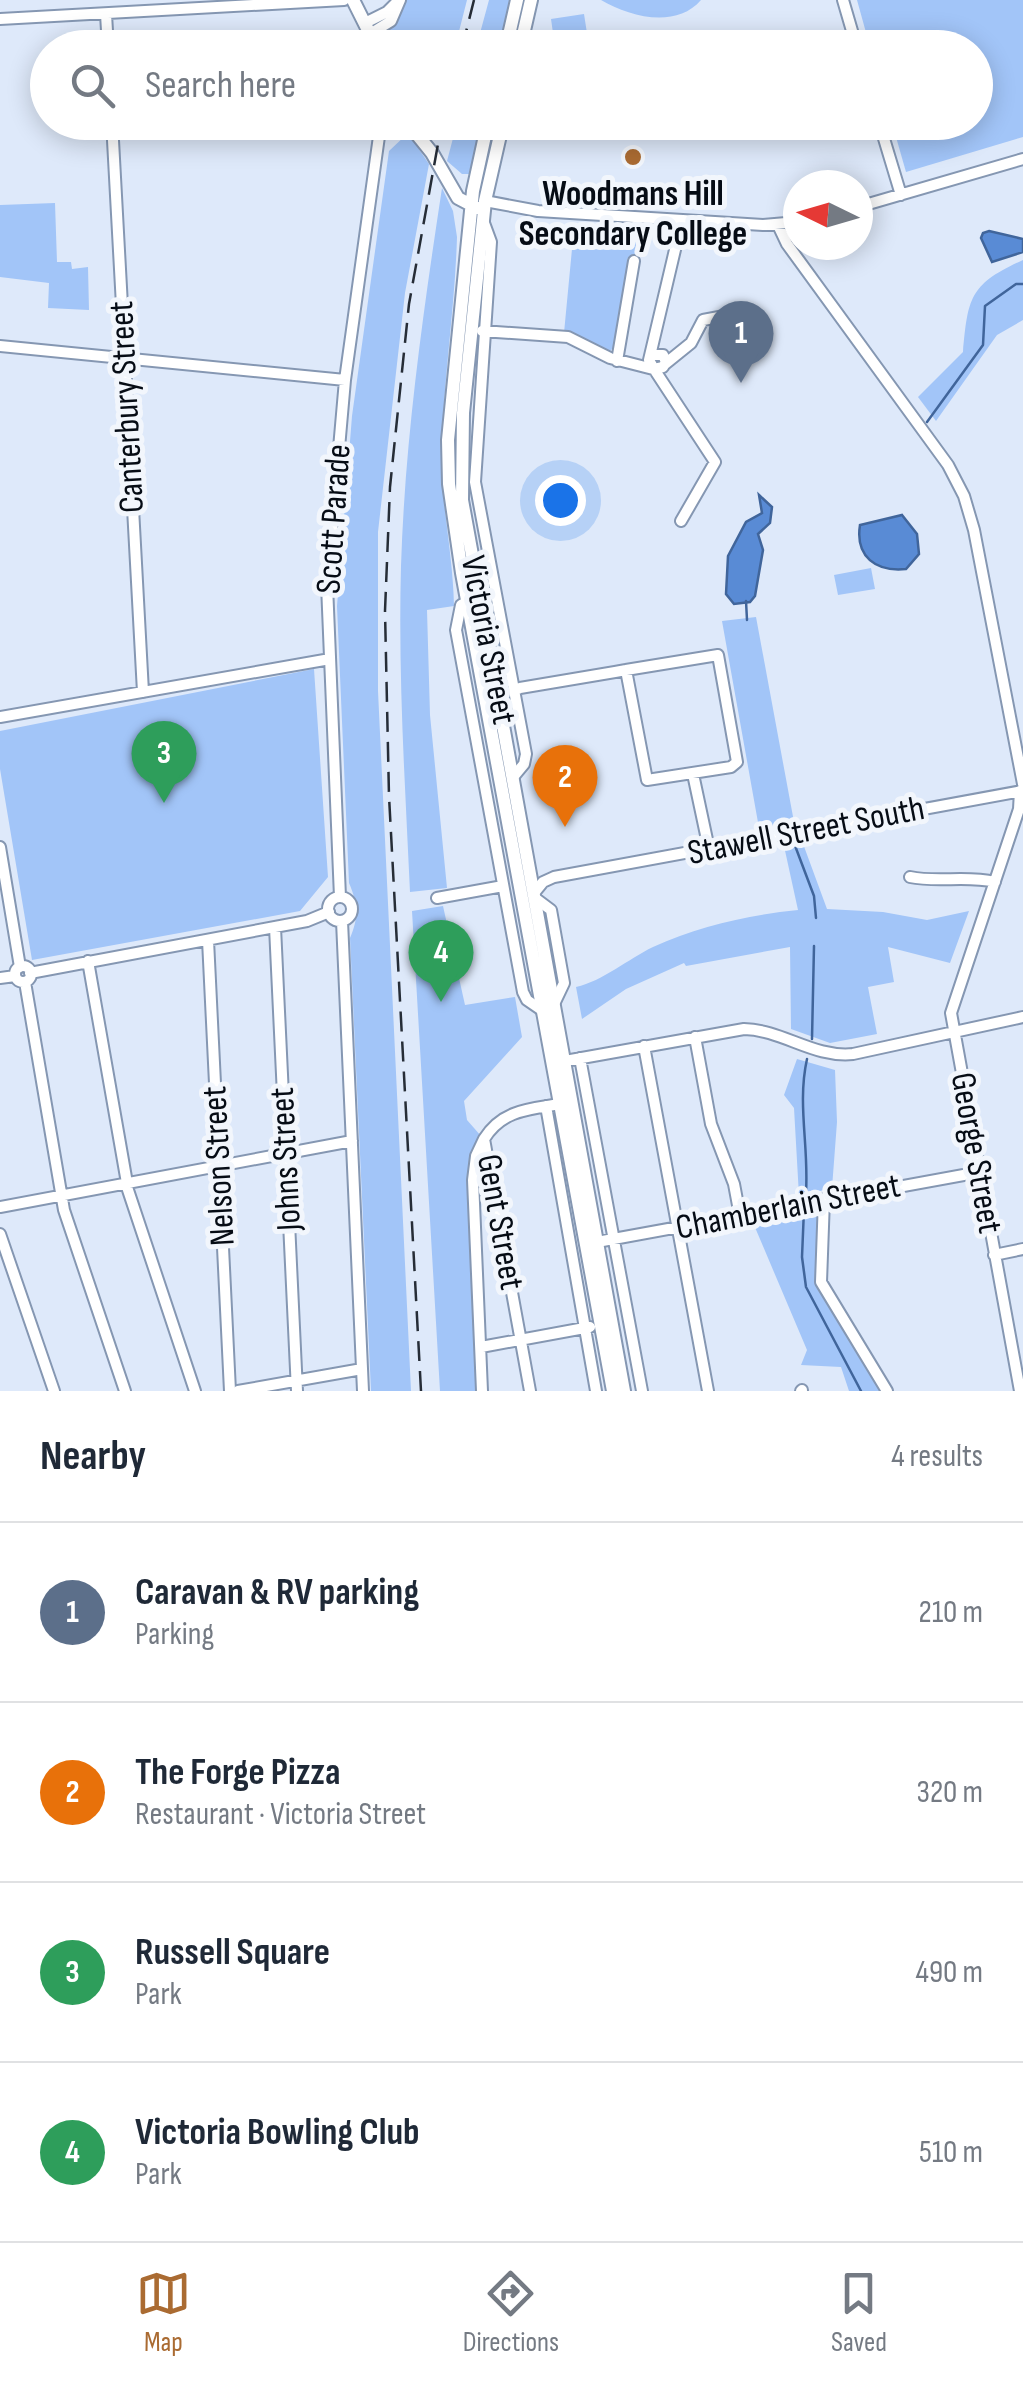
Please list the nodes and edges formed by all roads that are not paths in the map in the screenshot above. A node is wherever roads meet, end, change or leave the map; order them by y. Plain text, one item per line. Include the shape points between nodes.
1 (344, 0) edge
2 (354, 0) edge
3 (399, 0) edge
4 (517, 0) edge
5 (531, 0) edge
6 (842, 0) edge
7 (106, 14) junction
8 (0, 18) edge
9 (107, 30) edge
10 (368, 30) edge
11 (377, 30) edge
12 (510, 30) edge
13 (524, 30) edge
14 (851, 30) edge
15 (113, 140) edge
16 (379, 140) edge
17 (381, 140) edge
18 (422, 140) edge
19 (427, 140) edge
20 (484, 140) edge
21 (498, 140) edge
22 (885, 140) edge
23 (378, 144) junction
24 (432, 153) junction
25 (1023, 160) edge
26 (477, 171) junction
27 (446, 172) junction
28 (454, 193) junction
29 (900, 195) junction
30 (873, 203) edge
31 (479, 208) junction
32 (679, 220) junction
33 (783, 224) edge
34 (778, 225) junction
35 (634, 261) dead end
36 (460, 298) junction
37 (752, 317) dead end
38 (478, 330) junction
39 (0, 346) edge
40 (124, 360) junction
41 (619, 361) junction
42 (658, 361) junction
43 (345, 380) junction
44 (681, 521) dead end
45 (495, 595) junction
46 (474, 600) junction
47 (330, 658) junction
48 (626, 670) junction
49 (514, 691) junction
50 (143, 692) junction
51 (0, 717) edge
52 (693, 774) junction
53 (514, 776) junction
54 (1022, 788) edge
55 (0, 847) edge
56 (709, 849) junction
57 (589, 871) junction
58 (532, 877) junction
59 (910, 877) dead end
60 (995, 882) junction
61 (503, 886) junction
62 (530, 894) junction
63 (340, 897) junction
64 (437, 898) dead end
65 (329, 912) junction
66 (342, 921) junction
67 (275, 927) junction
68 (208, 940) junction
69 (88, 961) junction
70 (23, 974) junction
71 (0, 978) edge
72 (548, 1008) junction
73 (1023, 1017) edge
74 (954, 1033) junction
75 (696, 1037) junction
76 (644, 1046) junction
77 (557, 1054) junction
78 (580, 1058) junction
79 (553, 1105) junction
80 (484, 1139) junction
81 (352, 1141) junction
82 (286, 1154) junction
83 (219, 1166) junction
84 (980, 1172) junction
85 (126, 1183) junction
86 (61, 1195) junction
87 (824, 1199) junction
88 (0, 1207) edge
89 (740, 1216) junction
90 (678, 1228) junction
91 (0, 1234) edge
92 (615, 1239) junction
93 (597, 1242) junction
94 (1023, 1249) edge
95 (994, 1255) junction
96 (601, 1324) junction
97 (585, 1328) junction
98 (520, 1340) junction
99 (481, 1347) junction
100 (362, 1369) junction
101 (297, 1386) edge
102 (54, 1391) edge
103 (125, 1391) edge
104 (196, 1391) edge
105 (230, 1391) edge
106 (238, 1391) edge
107 (363, 1391) edge
108 (482, 1391) edge
109 (530, 1391) edge
110 (596, 1391) edge
111 (613, 1391) edge
112 (624, 1391) edge
113 (642, 1391) edge
114 (708, 1391) edge
115 (887, 1391) edge
116 (1020, 1391) edge

1 - 7 street
2 - 10 main road
3 - 11 street
4 - 12 main road
5 - 13 main road
6 - 14 street
7 - 8 street
7 - 9 street
15 - 40 street, Canterbury Street
16 - 23 street, Scott Parade
17 - 23 street, Scott Parade
18 - 24 main road
19 - 24 main road
20 - 26 main road, Victoria Street
21 - 31 main road, Victoria Street
22 - 29 street
23 - 43 street, Scott Parade
24 - 27 main road
25 - 29 street
26 - 27 main road via 465,184
26 - 31 main road, Victoria Street
27 - 28 main road
27 - 31 main road
28 - 31 main road
28 - 36 main road via 465,213
29 - 30 street
31 - 32 street
31 - 36 main road, Victoria Street
31 - 38 main road, Victoria Street
32 - 34 street
32 - 42 street via 656,334
33 - 34 street
34 - 54 street via 964,496
35 - 41 street
36 - 46 main road, Victoria Street via 448,465 452,519
37 - 42 street via 705,319 691,343
38 - 41 street via 568,337
38 - 45 street via 475,478
38 - 46 main road, Victoria Street via 461,472
39 - 40 street
40 - 43 street
40 - 50 street, Canterbury Street
41 - 42 street
42 - 44 street via 714,462
43 - 47 street, Scott Parade via 327,584
45 - 46 street
45 - 49 street
46 - 53 main road, Victoria Street
46 - 61 street via 461,605 456,630
46 - 62 main road, Victoria Street
47 - 50 street
47 - 63 street, Scott Parade
48 - 49 street
48 - 52 street via 648,780
48 - 52 street via 718,655 736,762
49 - 53 street via 526,758
50 - 51 street
52 - 56 street
53 - 58 main road, Victoria Street
54 - 56 street, Stawell Street South
54 - 60 street, George Street
55 - 70 street
56 - 57 street, Stawell Street South
57 - 58 street, Stawell Street South
57 - 62 street, Stawell Street South via 548,879
58 - 62 main road
59 - 60 street
60 - 74 street, George Street via 952,1004
61 - 64 street
61 - 72 street via 524,995
62 - 72 main road, Victoria Street
62 - 72 street via 550,906 564,986
63 - 65 street via 330,902
63 - 66 street via 352,906
65 - 66 street
65 - 67 street
66 - 81 street
67 - 68 street
67 - 82 street, Johns Street
68 - 69 street
68 - 83 street, Nelson Street
69 - 70 street
69 - 85 street
70 - 71 street
70 - 86 street
72 - 77 main road, Victoria Street
73 - 74 street
74 - 75 street via 838,1055 753,1029
74 - 84 street, George Street
75 - 76 street
75 - 89 street via 712,1124
76 - 78 street
76 - 90 street
77 - 78 street
77 - 79 main road, Victoria Street
77 - 93 main road, Victoria Street
78 - 92 street
79 - 80 street, Gent Street via 505,1116
79 - 96 main road, Victoria Street
79 - 97 street
80 - 98 street, Gent Street
80 - 99 street via 472,1180
81 - 82 street
81 - 100 street
82 - 83 street
82 - 101 street, Johns Street
83 - 85 street
83 - 105 street, Nelson Street
84 - 87 street, Chamberlain Street
84 - 95 street, George Street
85 - 86 street
85 - 104 street
86 - 88 street
86 - 103 street
87 - 89 street, Chamberlain Street
87 - 115 street via 821,1282
89 - 90 street, Chamberlain Street
90 - 92 street, Chamberlain Street
90 - 114 street
91 - 102 street
92 - 93 street, Chamberlain Street
92 - 113 street
93 - 112 main road, Victoria Street
94 - 95 street
95 - 116 street, George Street
96 - 97 street
96 - 111 main road, Victoria Street
97 - 98 street
97 - 110 street
98 - 99 street
98 - 109 street, Gent Street
99 - 108 street
100 - 101 street
100 - 107 street
101 - 106 street

